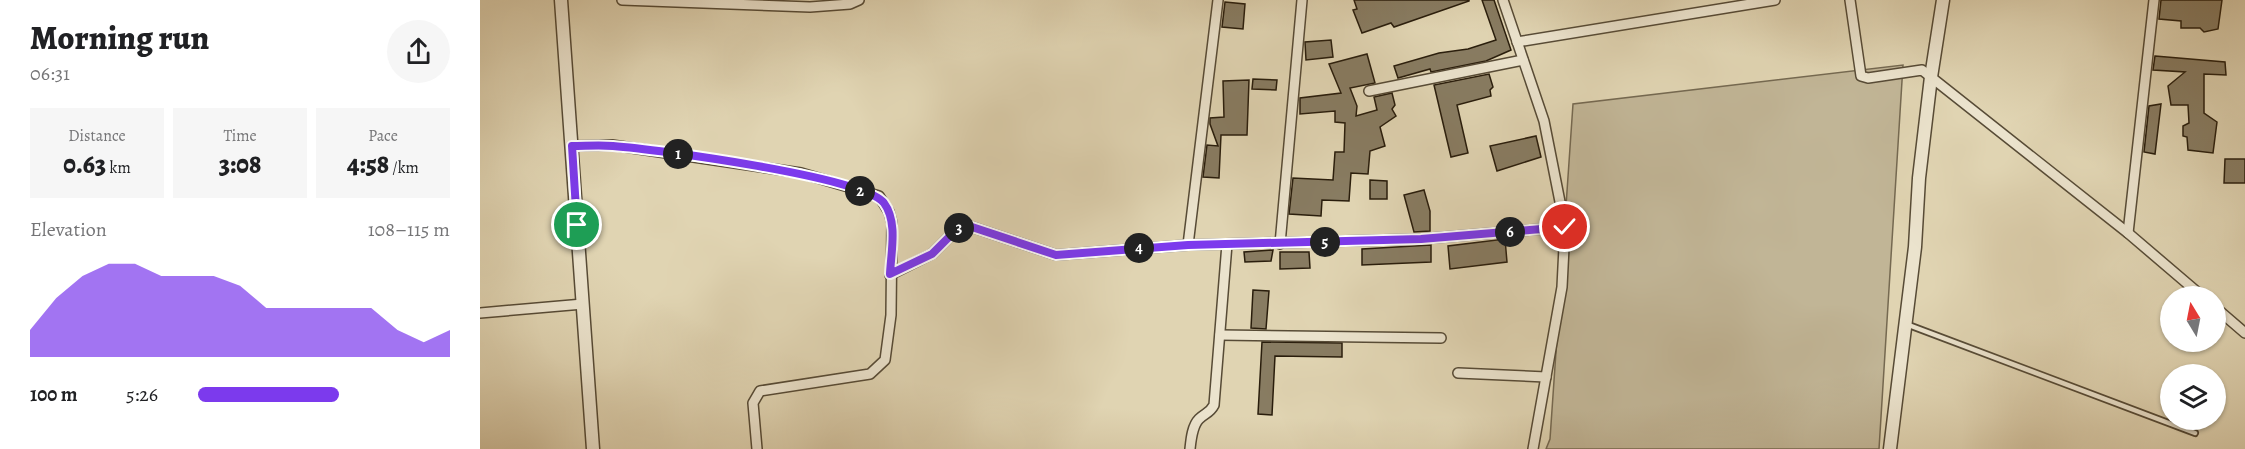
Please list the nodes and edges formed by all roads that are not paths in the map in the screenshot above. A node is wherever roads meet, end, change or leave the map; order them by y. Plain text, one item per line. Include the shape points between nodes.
1 (561, 0) edge
2 (622, 0) edge
3 (859, 0) edge
4 (1218, 0) edge
5 (1302, 0) edge
6 (1503, 0) edge
7 (1775, 0) edge
8 (1850, 0) edge
9 (1943, 0) edge
10 (2154, 0) edge
11 (1517, 42) junction
12 (1523, 60) junction
13 (1931, 77) junction
14 (1369, 91) dead end
15 (572, 146) junction
16 (1565, 227) junction
17 (2128, 233) junction
18 (1227, 244) junction
19 (1280, 244) junction
20 (1188, 245) junction
21 (890, 274) junction
22 (2190, 286) edge
23 (583, 304) junction
24 (480, 313) edge
25 (2226, 317) edge
26 (1906, 324) junction
27 (2245, 333) edge
28 (1220, 335) junction
29 (1442, 338) dead end
30 (1458, 373) dead end
31 (1546, 377) junction
32 (2195, 433) dead end
33 (593, 449) edge
34 (757, 449) edge
35 (1190, 449) edge
36 (1533, 449) edge
37 (1890, 449) edge

1 - 15 street
2 - 3 street via 810,7
4 - 20 street
5 - 19 street
6 - 11 street
7 - 11 street
8 - 13 street via 1861,76 1922,70
9 - 13 street
10 - 17 street
11 - 12 street
12 - 14 street
12 - 16 street via 1544,121
13 - 17 street
13 - 26 street
15 - 21 street via 612,146 801,173 879,196 892,223
15 - 23 street
16 - 19 street via 1421,239
16 - 31 street via 1562,287
17 - 22 street
18 - 19 street
18 - 20 street
18 - 28 street
20 - 21 street via 1056,255 969,226 955,231 932,254
21 - 34 street via 888,344 879,368 858,377 760,391 753,403
23 - 24 street
23 - 33 street
25 - 27 street
26 - 32 lane
26 - 37 street
28 - 29 street
28 - 35 street via 1214,405 1210,413 1194,424
30 - 31 street
31 - 36 street

